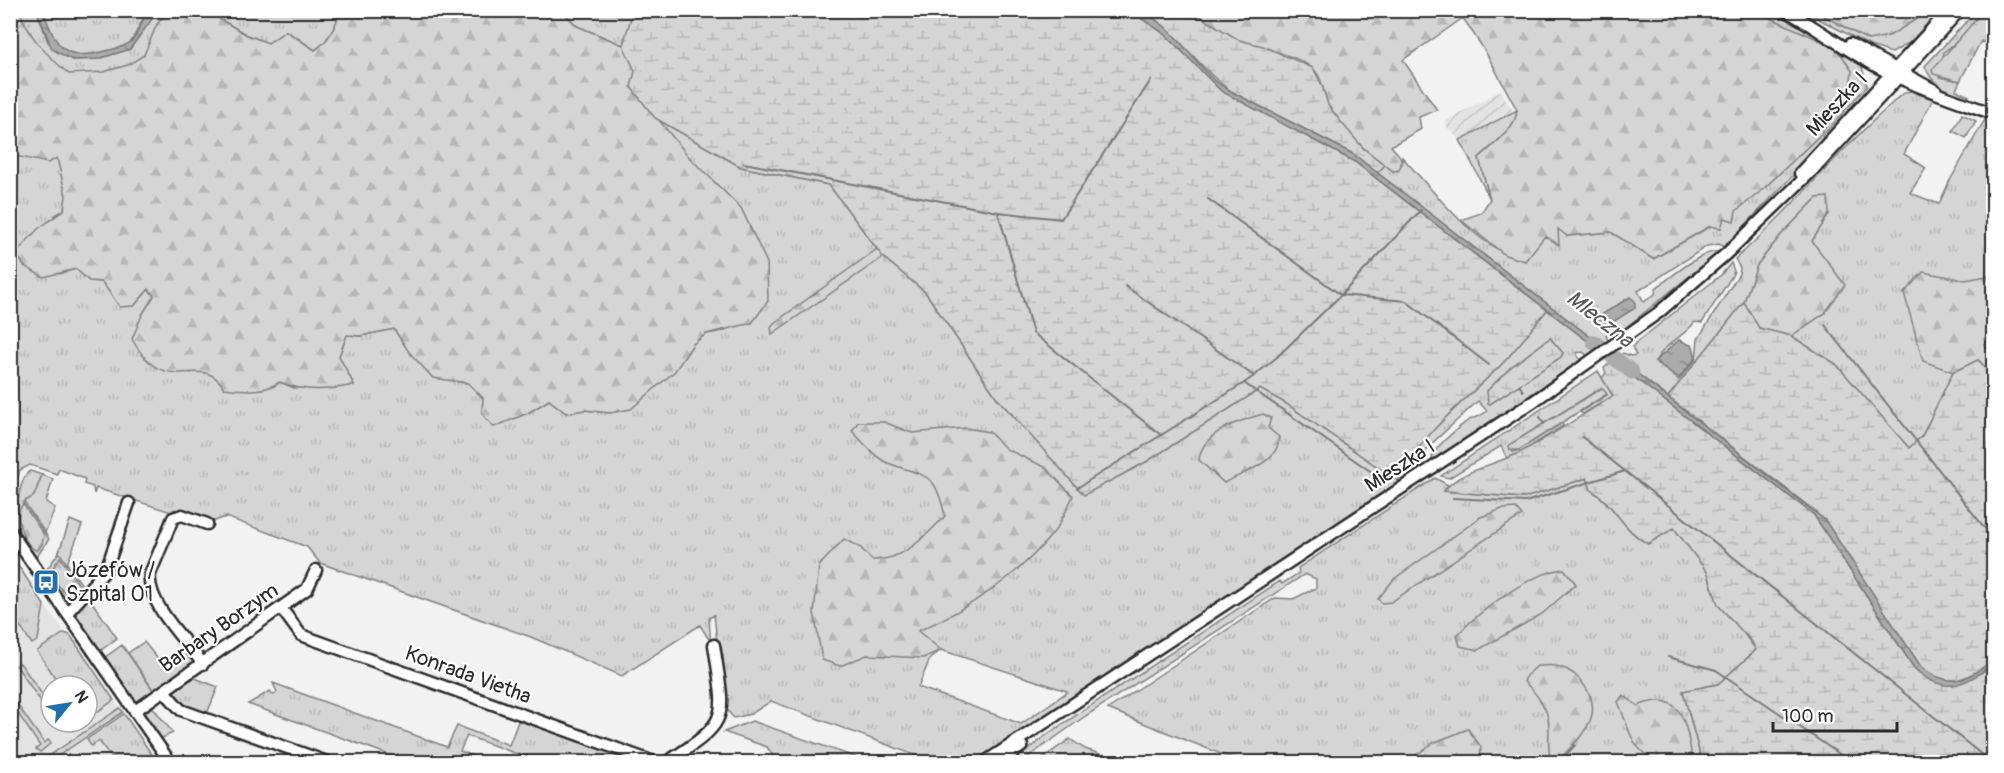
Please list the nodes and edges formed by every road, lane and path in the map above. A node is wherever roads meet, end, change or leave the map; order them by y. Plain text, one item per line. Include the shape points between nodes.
1 (1785, 10) edge
2 (1949, 10) edge
3 (1960, 10) edge
4 (1830, 36) junction
5 (1868, 62) junction
6 (1897, 73) junction
7 (1874, 93) junction
8 (1994, 114) edge
9 (1755, 226) junction
10 (129, 503) dead end
11 (207, 524) dead end
12 (10, 531) edge
13 (316, 570) dead end
14 (281, 608) junction
15 (67, 613) junction
16 (714, 645) dead end
17 (203, 663) junction
18 (164, 691) junction
19 (135, 711) junction
20 (1052, 720) junction
21 (170, 762) edge
22 (327, 762) edge
23 (654, 762) edge
24 (667, 762) edge
25 (985, 762) edge
26 (1000, 762) edge

1 - 4 street
2 - 6 street, Mieszka I
3 - 6 street
4 - 5 street
4 - 6 street
5 - 6 street
5 - 7 street via 1877,75
6 - 7 street, Mieszka I
6 - 8 street via 1921,90
6 - 9 street, Mieszka I via 1819,164
7 - 9 street, Mieszka I
9 - 20 street, Mieszka I via 1694,283 1621,341
10 - 15 street via 103,575
11 - 17 street via 182,515 173,518 149,583 154,598
12 - 15 street
13 - 14 street, Barbary Borzym via 307,590
14 - 17 street, Barbary Borzym
14 - 23 street, Konrada Vietha via 301,634
15 - 19 street
16 - 24 street via 722,708 718,722 711,732
17 - 18 street, Barbary Borzym
18 - 19 street, Barbary Borzym
18 - 22 street via 181,710
19 - 21 street
20 - 25 street, Mieszka I
20 - 26 street, Mieszka I

